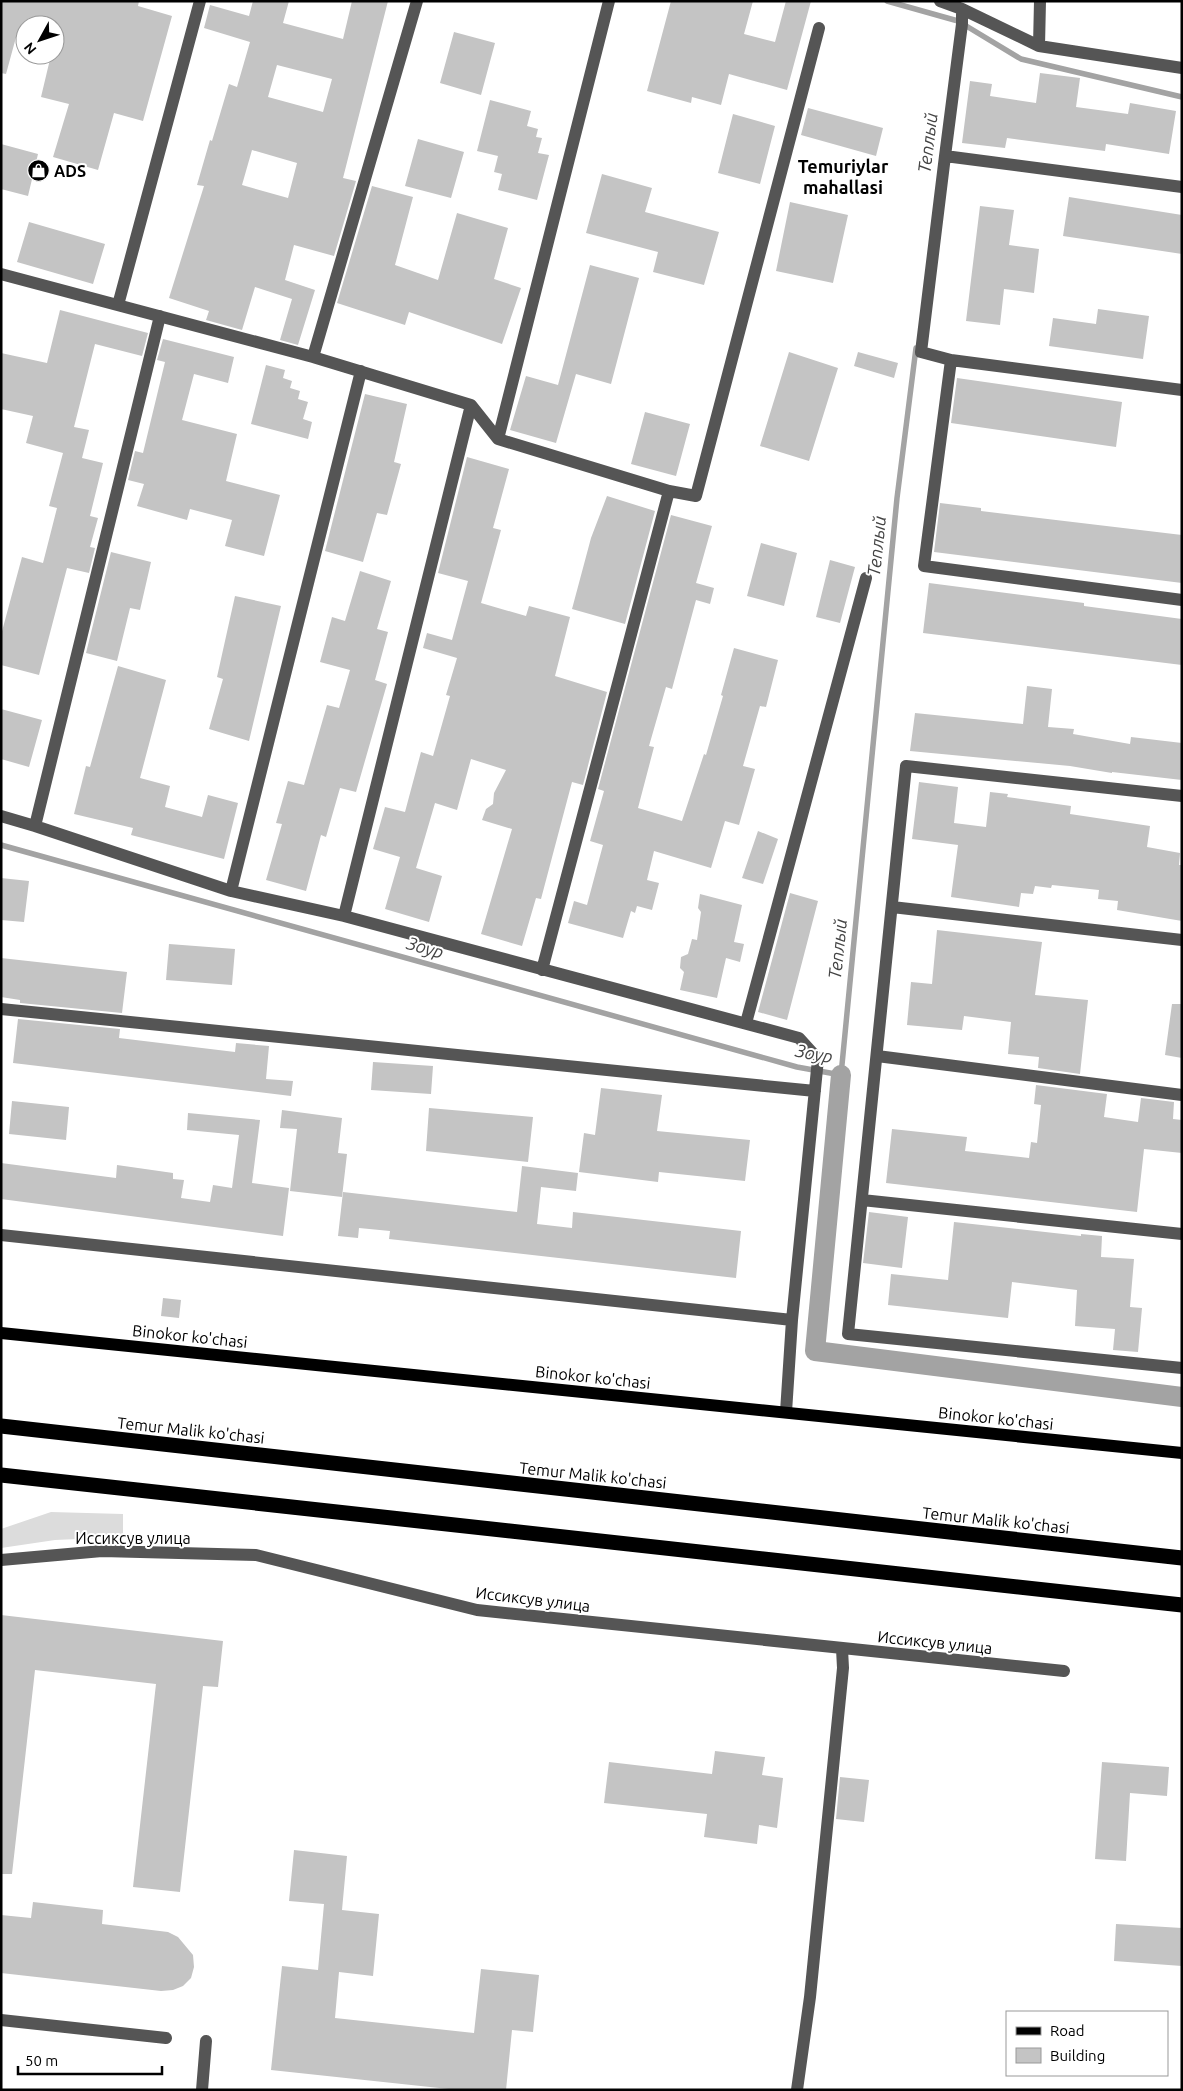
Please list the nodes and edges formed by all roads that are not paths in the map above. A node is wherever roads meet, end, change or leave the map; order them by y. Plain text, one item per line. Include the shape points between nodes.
1 (200, 1) edge
2 (417, 1) edge
3 (609, 1) edge
4 (940, 1) edge
5 (1040, 1) edge
6 (962, 9) junction
7 (819, 28) dead end
8 (1040, 46) junction
9 (1182, 68) edge
10 (945, 156) junction
11 (1182, 187) edge
12 (1, 274) edge
13 (118, 305) junction
14 (160, 316) junction
15 (313, 357) junction
16 (951, 360) junction
17 (361, 371) junction
18 (1182, 390) edge
19 (471, 405) junction
20 (498, 439) junction
21 (669, 491) junction
22 (866, 578) dead end
23 (1182, 600) edge
24 (1182, 796) edge
25 (1, 816) edge
26 (35, 826) junction
27 (231, 890) junction
28 (892, 907) junction
29 (344, 916) junction
30 (1182, 940) edge
31 (542, 970) junction
32 (1, 1009) edge
33 (746, 1023) junction
34 (877, 1056) junction
35 (815, 1091) junction
36 (1182, 1095) edge
37 (862, 1200) junction
38 (1182, 1234) edge
39 (1, 1235) edge
40 (792, 1320) junction
41 (1, 1333) edge
42 (1182, 1368) edge
43 (786, 1412) junction
44 (1, 1426) edge
45 (1182, 1453) edge
46 (1, 1475) edge
47 (1182, 1558) edge
48 (1, 1560) edge
49 (1182, 1605) edge
50 (842, 1649) junction
51 (1064, 1671) dead end
52 (1, 2020) edge
53 (166, 2038) dead end
54 (206, 2041) dead end
55 (202, 2090) edge
56 (797, 2090) edge

1 - 13 street
2 - 15 street
3 - 20 street
4 - 6 street
5 - 8 street
6 - 8 street
6 - 10 street
7 - 21 street via 696,496
8 - 9 street
10 - 11 street
10 - 16 street via 921,352
12 - 13 street
13 - 14 street
14 - 15 street
14 - 26 street
15 - 17 street
16 - 18 street
16 - 23 street via 924,566
17 - 19 street
17 - 27 street
19 - 20 street
19 - 29 street
20 - 21 street
21 - 31 street
22 - 33 street
24 - 28 street via 906,766
25 - 26 street
26 - 27 street
27 - 29 street
28 - 30 street
28 - 34 street
29 - 31 street
31 - 33 street
32 - 35 street
33 - 35 street via 799,1038 818,1059
34 - 36 street
34 - 37 street
35 - 40 street
37 - 38 street
37 - 42 street via 848,1334
39 - 40 street
40 - 43 street
41 - 43 main road, Binokor ko'chasi
43 - 45 main road, Binokor ko'chasi
44 - 47 highway, Temur Malik ko'chasi
46 - 49 highway
48 - 50 street, Иссиксув улица via 102,1551 256,1556 477,1610
50 - 51 street, Иссиксув улица
50 - 56 street via 842,1677 810,1996
52 - 53 street
54 - 55 street

